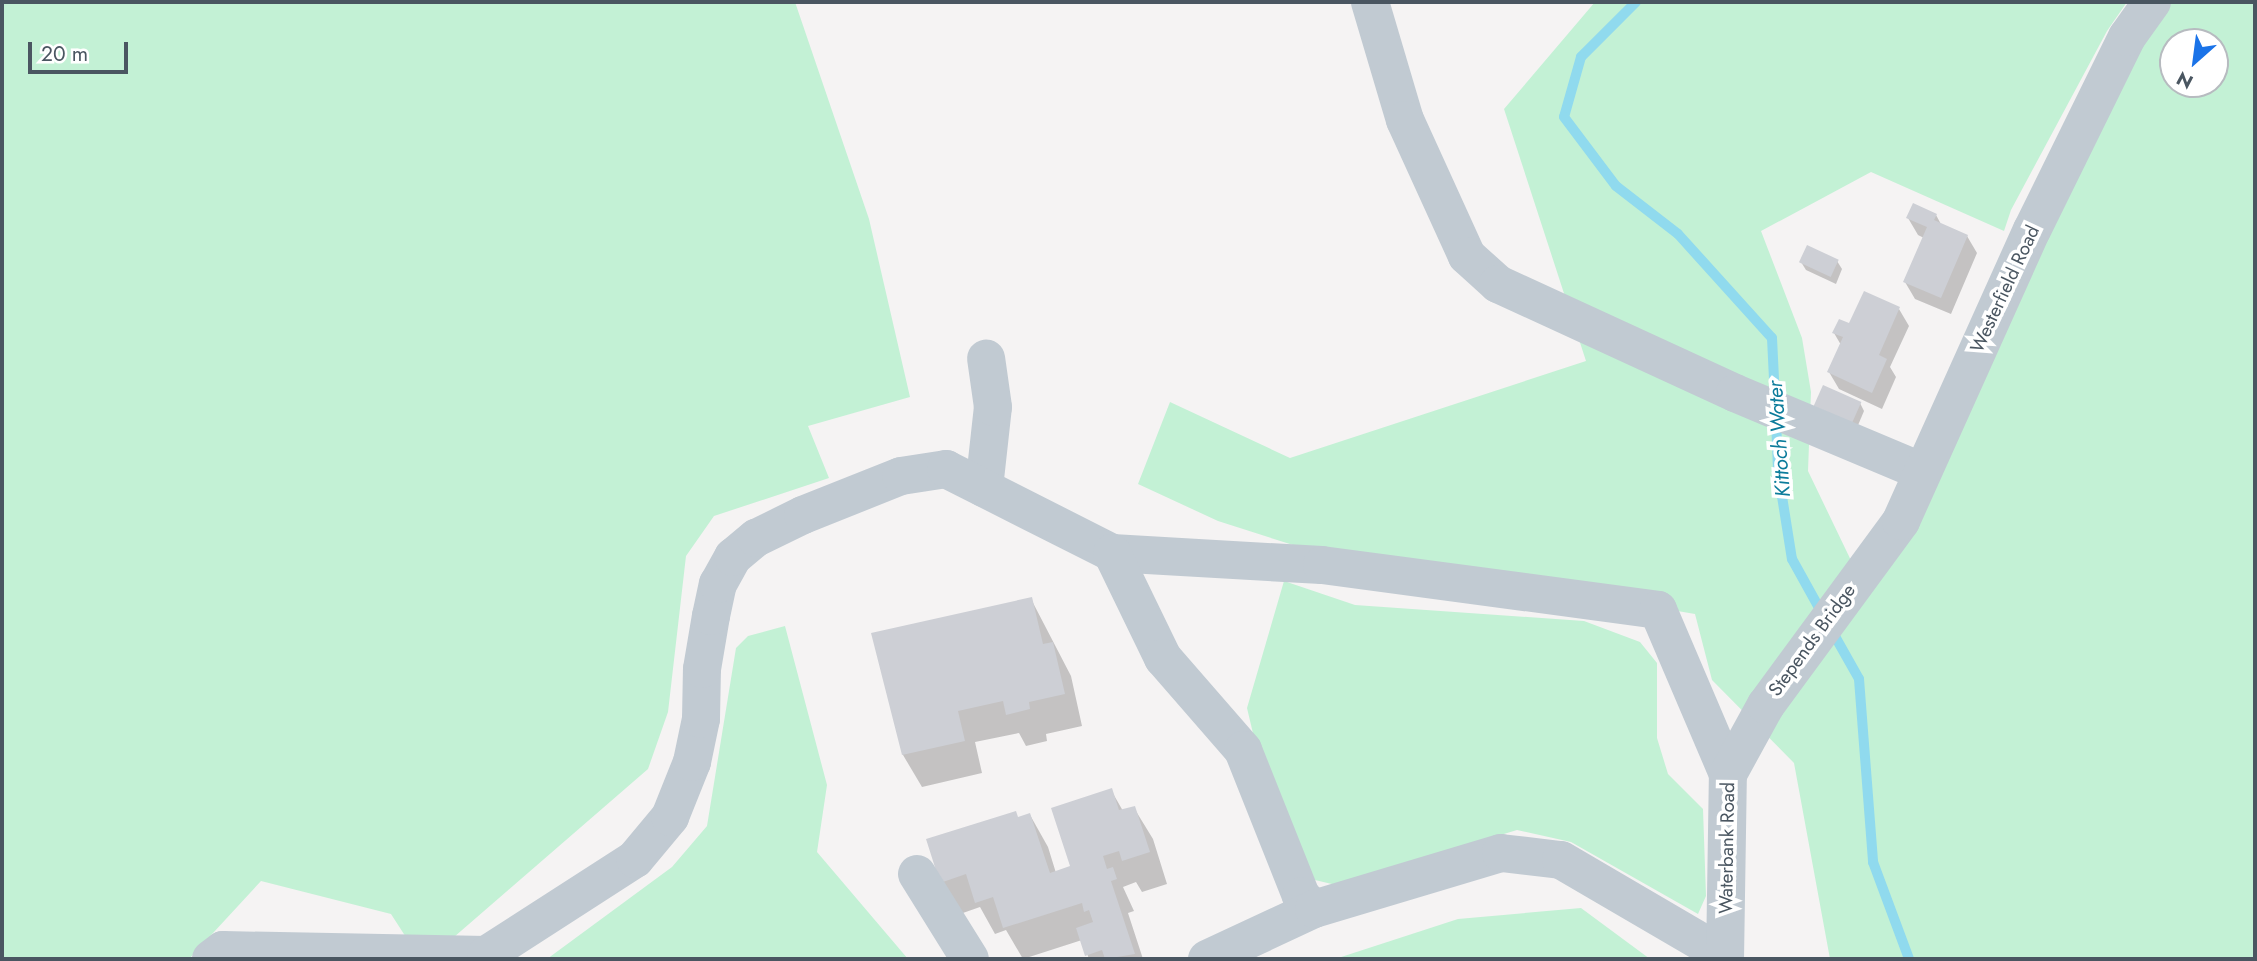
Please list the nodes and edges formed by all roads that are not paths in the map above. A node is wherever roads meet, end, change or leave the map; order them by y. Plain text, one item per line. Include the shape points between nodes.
1 (1370, 2) edge
2 (2152, 2) edge
3 (986, 358) dead end
4 (1921, 471) junction
5 (984, 488) junction
6 (1112, 553) junction
7 (1858, 576) joint
8 (1766, 705) joint
9 (1728, 774) junction
10 (917, 874) dead end
11 (1314, 909) junction
12 (1725, 957) edge
13 (211, 959) edge
14 (970, 959) edge
15 (1207, 959) edge

1 - 4 street via 1405,120 1467,256 1498,284 1735,393
2 - 4 street, Westerfield Road via 2127,37
3 - 5 street via 993,407
4 - 7 street, Westerfield Road via 1900,521
5 - 6 street
5 - 13 street via 946,468 901,476 756,538 733,557 718,584 711,616 692,762 670,817 635,859 486,955 223,950
6 - 9 street via 1322,565 1658,610
6 - 11 street via 1163,658 1243,750 1301,897
7 - 8 street, Stepends Bridge
8 - 9 street, Waterbank Road
9 - 12 street, Waterbank Road
10 - 14 street
11 - 12 street via 1501,853 1561,860
11 - 15 street

